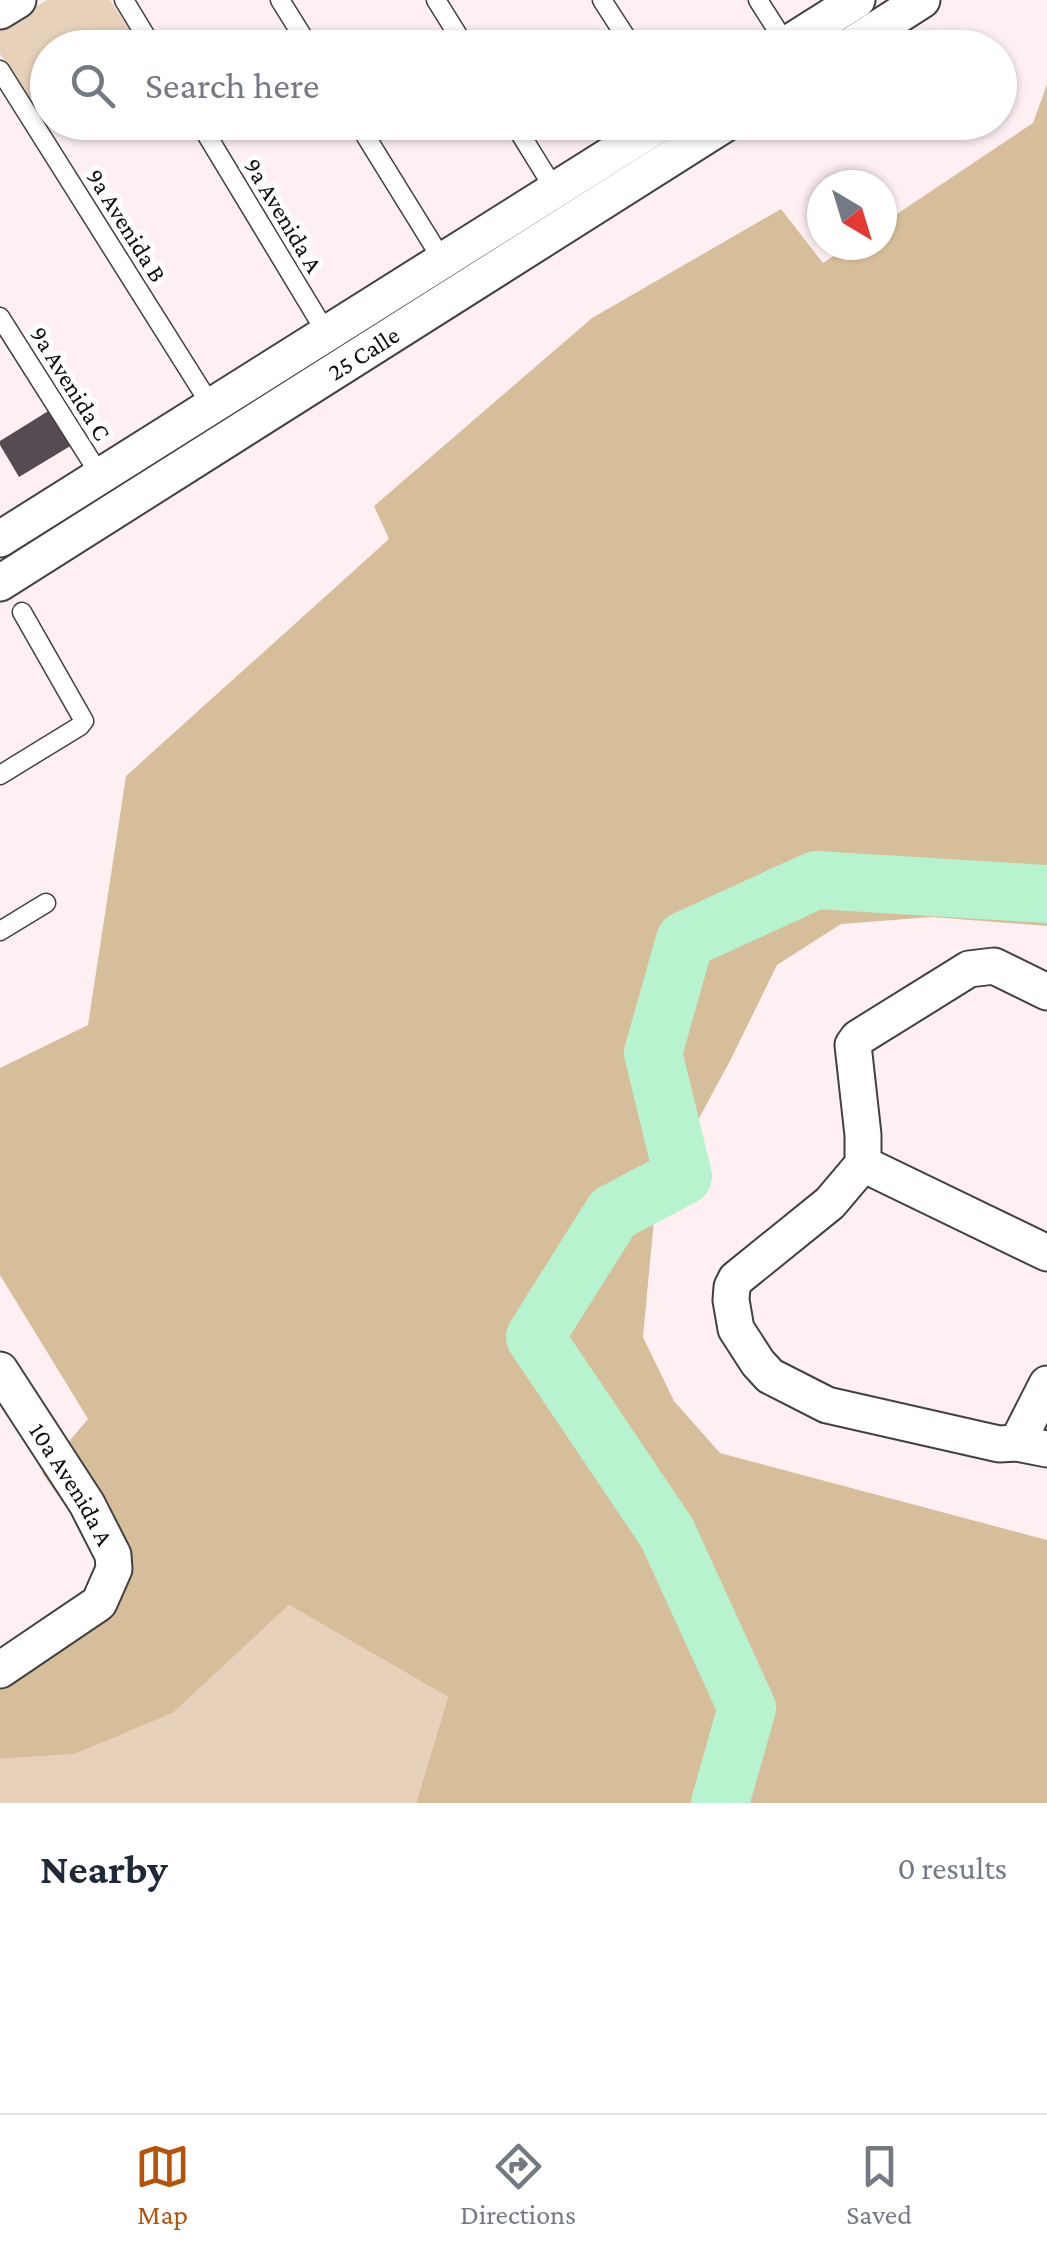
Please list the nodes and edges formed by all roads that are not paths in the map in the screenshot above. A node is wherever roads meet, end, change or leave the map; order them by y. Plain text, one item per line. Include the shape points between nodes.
1 (18, 0) edge
2 (124, 0) edge
3 (280, 0) edge
4 (436, 0) edge
5 (602, 0) edge
6 (758, 0) edge
7 (857, 0) edge
8 (922, 0) edge
9 (0, 12) edge
10 (142, 30) edge
11 (299, 30) edge
12 (455, 30) edge
13 (621, 30) edge
14 (774, 30) edge
15 (809, 30) edge
16 (875, 30) edge
17 (0, 70) edge
18 (30, 118) edge
19 (44, 140) edge
20 (209, 140) edge
21 (367, 140) edge
22 (524, 140) edge
23 (635, 140) edge
24 (700, 140) edge
25 (555, 190) junction
26 (443, 261) junction
27 (0, 317) edge
28 (327, 334) junction
29 (212, 407) junction
30 (100, 475) junction
31 (12, 532) edge
32 (44, 555) junction
33 (0, 583) edge
34 (22, 612) dead end
35 (0, 775) edge
36 (46, 903) dead end
37 (0, 930) edge
38 (1047, 992) edge
39 (863, 1164) junction
40 (1047, 1254) edge
41 (0, 1370) edge
42 (1047, 1384) edge
43 (1032, 1446) edge
44 (0, 1670) edge

1 - 9 street
2 - 10 lane
3 - 11 lane
4 - 12 lane
5 - 13 lane
6 - 14 lane
7 - 15 street
8 - 16 street
17 - 18 lane, 9a Avenida B
19 - 29 lane, 9a Avenida B
20 - 28 lane, 9a Avenida A
21 - 26 lane
22 - 25 lane
23 - 25 street, 25 Calle
24 - 32 street, 25 Calle
25 - 26 street, 25 Calle
26 - 28 street, 25 Calle
27 - 30 lane, 9a Avenida C
28 - 29 street, 25 Calle
29 - 30 street, 25 Calle
30 - 31 street, 25 Calle
31 - 32 street
32 - 33 street, 25 Calle
34 - 35 lane via 84,721
36 - 37 lane
38 - 39 street via 994,966 969,970 858,1038 853,1044
39 - 40 street
39 - 43 street via 830,1203 736,1279 736,1329 770,1376 827,1404
41 - 44 street, 10a Avenida A via 87,1504 114,1568 98,1604
42 - 43 street

